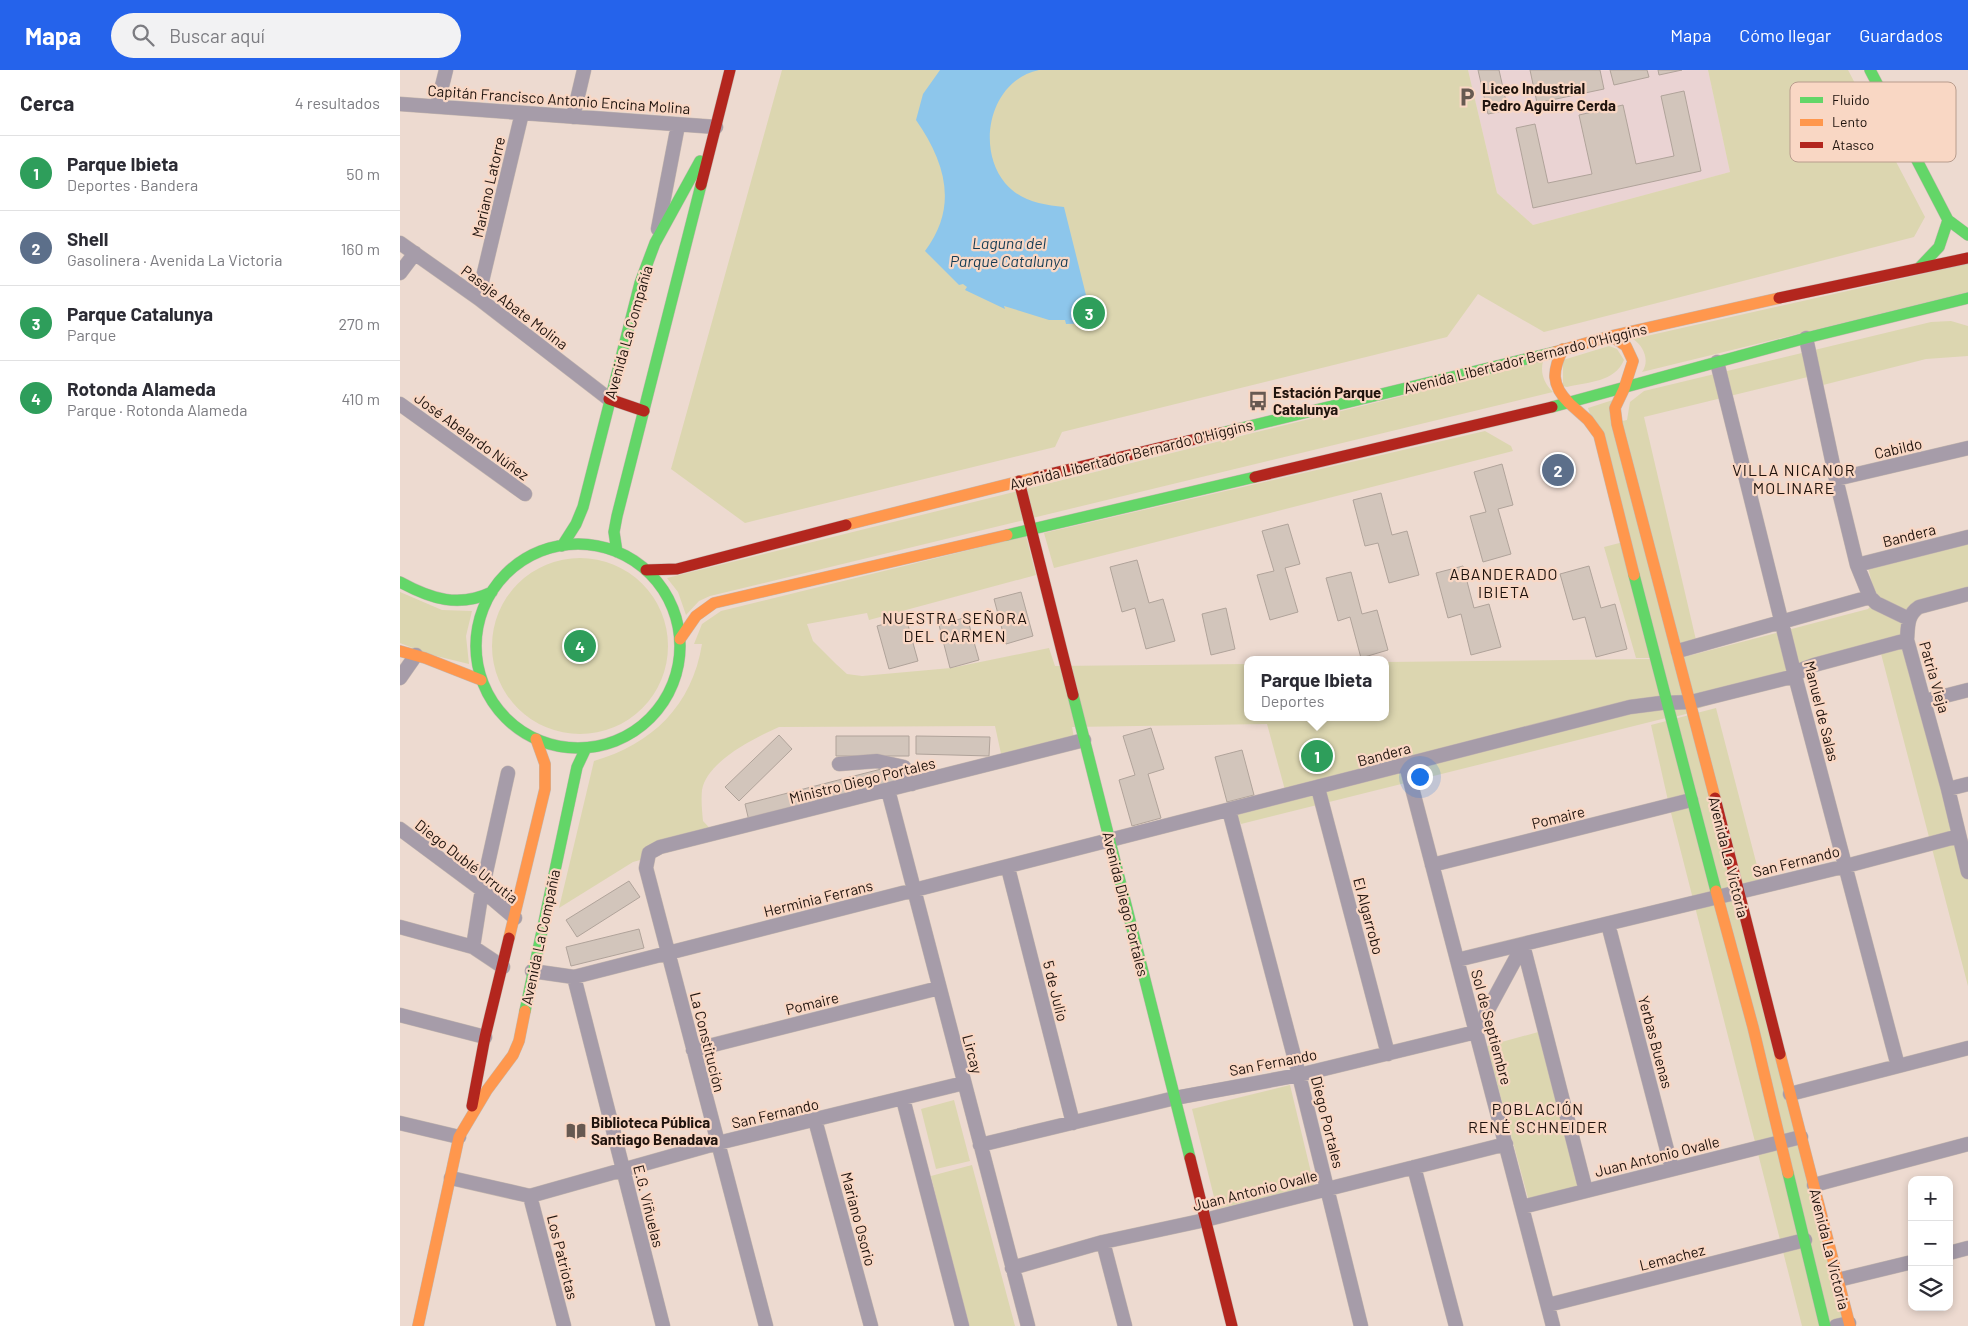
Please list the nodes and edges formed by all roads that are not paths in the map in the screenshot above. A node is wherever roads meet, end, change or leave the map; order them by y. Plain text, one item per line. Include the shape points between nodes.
1 (446, 70) edge
2 (584, 70) edge
3 (730, 70) edge
4 (1870, 70) edge
5 (1876, 82) edge
6 (400, 104) edge
7 (437, 106) junction
8 (522, 113) junction
9 (573, 117) junction
10 (678, 125) junction
11 (716, 127) junction
12 (1918, 162) edge
13 (1948, 220) junction
14 (1968, 236) edge
15 (400, 243) edge
16 (655, 243) junction
17 (414, 253) junction
18 (1968, 258) edge
19 (1920, 268) junction
20 (400, 273) edge
21 (478, 298) junction
22 (1968, 298) edge
23 (1932, 307) junction
24 (1966, 312) dead end
25 (1611, 336) junction
26 (1806, 338) junction
27 (1563, 349) junction
28 (1717, 362) junction
29 (1624, 389) junction
30 (609, 399) junction
31 (1569, 403) junction
32 (400, 404) edge
33 (644, 411) junction
34 (1968, 448) edge
35 (1836, 479) junction
36 (1020, 482) junction
37 (526, 494) dead end
38 (1031, 529) junction
39 (1968, 537) edge
40 (562, 546) junction
41 (617, 552) junction
42 (1857, 565) junction
43 (646, 570) junction
44 (400, 582) edge
45 (492, 592) junction
46 (1968, 594) edge
47 (1870, 598) junction
48 (1909, 619) junction
49 (1783, 622) junction
50 (680, 639) junction
51 (1907, 640) junction
52 (400, 651) edge
53 (1678, 651) junction
54 (416, 655) junction
55 (1795, 676) junction
56 (400, 678) edge
57 (481, 680) junction
58 (1968, 690) edge
59 (1925, 701) junction
60 (1666, 702) junction
61 (1691, 702) junction
62 (536, 739) junction
63 (1084, 740) junction
64 (586, 748) junction
65 (839, 764) dead end
66 (1406, 765) junction
67 (508, 773) dead end
68 (912, 784) junction
69 (1968, 784) edge
70 (1318, 788) junction
71 (1948, 789) junction
72 (888, 790) junction
73 (1692, 800) junction
74 (1229, 810) junction
75 (400, 829) edge
76 (1959, 836) junction
77 (1110, 842) junction
78 (649, 854) joint
79 (1432, 865) junction
80 (1846, 866) junction
81 (1008, 868) junction
82 (1968, 872) edge
83 (482, 890) junction
84 (914, 891) junction
85 (1738, 892) junction
86 (1717, 897) junction
87 (515, 918) junction
88 (1608, 924) junction
89 (400, 927) edge
90 (1523, 945) junction
91 (473, 947) junction
92 (670, 952) junction
93 (1457, 960) junction
94 (503, 967) junction
95 (532, 971) junction
96 (574, 977) junction
97 (939, 988) junction
98 (400, 1014) edge
99 (1476, 1032) junction
100 (485, 1037) junction
101 (1968, 1048) edge
102 (693, 1050) junction
103 (1388, 1054) junction
104 (1898, 1066) junction
105 (1299, 1075) junction
106 (964, 1083) junction
107 (1790, 1094) junction
108 (1175, 1098) junction
109 (903, 1099) junction
110 (471, 1115) junction
111 (815, 1120) junction
112 (400, 1123) edge
113 (1073, 1123) junction
114 (460, 1137) junction
115 (1801, 1137) junction
116 (1780, 1142) junction
117 (718, 1144) junction
118 (1506, 1144) junction
119 (1968, 1144) edge
120 (980, 1145) junction
121 (1414, 1167) junction
122 (1672, 1169) junction
123 (623, 1172) junction
124 (450, 1178) junction
125 (1814, 1185) junction
126 (1328, 1189) junction
127 (1586, 1191) junction
128 (530, 1196) junction
129 (1522, 1207) junction
130 (1205, 1220) junction
131 (1805, 1240) junction
132 (1103, 1242) junction
133 (1968, 1248) edge
134 (1953, 1251) edge
135 (1908, 1263) edge
136 (1012, 1268) junction
137 (1838, 1280) junction
138 (1548, 1305) junction
139 (1845, 1325) edge
140 (418, 1326) edge
141 (564, 1326) edge
142 (663, 1326) edge
143 (766, 1326) edge
144 (871, 1326) edge
145 (962, 1326) edge
146 (1028, 1326) edge
147 (1125, 1326) edge
148 (1232, 1326) edge
149 (1361, 1326) edge
150 (1456, 1326) edge
151 (1553, 1326) edge
152 (1826, 1326) edge

1 - 7 street
2 - 9 street
3 - 11 main road, Avenida La Compañía
4 - 5 main road
6 - 7 street, Capitán Francisco Antonio Encina Molina
7 - 8 street, Capitán Francisco Antonio Encina Molina
8 - 9 street, Capitán Francisco Antonio Encina Molina
8 - 21 street, Mariano Latorre
9 - 10 street, Capitán Francisco Antonio Encina Molina
10 - 11 street, Capitán Francisco Antonio Encina Molina
10 - 16 street
11 - 16 main road, Avenida La Compañía
11 - 33 main road, Avenida La Compañía
12 - 13 main road
13 - 14 main road
13 - 19 main road via 1938,252
15 - 17 street, Pasaje Abate Molina
16 - 30 main road, Avenida La Compañía via 640,283
17 - 20 street
17 - 21 street, Pasaje Abate Molina
18 - 19 main road, Avenida Libertador Bernardo O'Higgins
19 - 25 main road, Avenida Libertador Bernardo O'Higgins
21 - 30 street, Pasaje Abate Molina
22 - 23 main road
23 - 24 main road
23 - 26 main road
25 - 27 main road, Avenida Libertador Bernardo O'Higgins
25 - 29 main road via 1626,346 1633,361
26 - 28 main road
26 - 35 street
27 - 31 main road via 1553,371 1553,381 1558,393
27 - 36 main road, Avenida Libertador Bernardo O'Higgins
28 - 29 main road
28 - 49 street, Manuel de Salas
29 - 31 main road
29 - 53 main road, Avenida La Victoria via 1615,408 1617,424
30 - 33 main road
30 - 40 main road, Avenida La Compañía via 583,507
31 - 38 main road
31 - 60 main road, Avenida La Victoria via 1598,429
32 - 37 street, José Abelardo Núñez
33 - 41 main road, Avenida La Compañía via 617,516 614,532
34 - 35 street, Cabildo
35 - 42 street
36 - 38 main road, Avenida Diego Portales
36 - 43 main road, Avenida Libertador Bernardo O'Higgins via 677,569
38 - 50 main road via 714,604 696,616
38 - 63 main road, Avenida Diego Portales
39 - 42 street, Bandera
40 - 41 main road via 590,545
40 - 45 main road via 522,561
41 - 43 main road
42 - 47 street
43 - 50 main road via 673,608
44 - 45 main road via 429,597 450,602 482,598
45 - 57 main road via 476,635
46 - 48 street via 1920,607
47 - 48 street
47 - 49 street
48 - 51 street, Patria Vieja
49 - 53 street
49 - 55 street, Manuel de Salas
50 - 64 main road via 671,687 651,717 621,738
51 - 55 street, Bandera via 1814,664
51 - 59 street, Patria Vieja
52 - 54 main road
53 - 61 main road, Avenida La Victoria
54 - 56 street
54 - 57 main road
55 - 61 street, Bandera
55 - 80 street, Manuel de Salas
57 - 62 main road via 503,715
58 - 59 street
59 - 71 street, Patria Vieja
60 - 61 street, Bandera
60 - 66 street, Bandera via 1630,707
60 - 73 main road, Avenida La Victoria
61 - 85 main road, Avenida La Victoria
62 - 64 main road via 560,746
62 - 87 main road, Avenida La Compañía via 545,764 545,789
63 - 68 street, Ministro Diego Portales
63 - 77 main road, Avenida Diego Portales
64 - 95 main road, Avenida La Compañía via 577,767
65 - 68 street via 877,762 904,767
66 - 70 street, Bandera
66 - 79 street, Sol de Septiembre
67 - 83 street
68 - 72 street, Ministro Diego Portales
69 - 71 street
70 - 74 street, Bandera
70 - 103 street, El Algarrobo
71 - 76 street, Patria Vieja
72 - 78 street, Ministro Diego Portales via 660,847
72 - 84 street, Lircay
73 - 79 street, Pomaire
73 - 86 main road, Avenida La Victoria
74 - 77 street, Bandera
74 - 105 street, Diego Portales
75 - 83 street, Diego Dublé Urrutia
76 - 80 street, San Fernando
76 - 82 street, Patria Vieja
77 - 81 street, Herminia Ferrans
77 - 108 main road, Avenida Diego Portales
78 - 92 street, La Constitución via 646,868
79 - 93 street, Sol de Septiembre
80 - 85 street, San Fernando
80 - 104 street, Manuel de Salas
81 - 84 street, Herminia Ferrans
81 - 113 street, 5 de Julio
83 - 87 street, Diego Dublé Urrutia
83 - 91 street
84 - 92 street, Herminia Ferrans
84 - 97 street, Lircay
85 - 86 street, San Fernando
85 - 107 main road, Avenida La Victoria
86 - 88 street, San Fernando
86 - 116 main road, Avenida La Victoria via 1753,1026
87 - 94 main road, Avenida La Compañía
88 - 90 street, San Fernando
88 - 122 street, Yerbas Buenas
89 - 91 street
90 - 93 street, San Fernando
90 - 99 street
90 - 127 street
91 - 94 street
92 - 96 street, Herminia Ferrans
92 - 102 street, La Constitución
93 - 99 street, Sol de Septiembre
94 - 100 main road, Avenida La Compañía
95 - 96 street, Herminia Ferrans
95 - 110 main road, Avenida La Compañía via 519,1041 513,1055
96 - 123 street, E.G. Viñuelas
97 - 102 street, Pomaire
97 - 106 street, Lircay
98 - 100 street
99 - 103 street, San Fernando
99 - 118 street, Sol de Septiembre
100 - 110 main road, Avenida La Compañía
101 - 104 street
102 - 117 street, La Constitución
103 - 105 street, San Fernando
104 - 107 street
105 - 108 street, San Fernando
105 - 126 street, Diego Portales
106 - 109 street, San Fernando
106 - 120 street, Lircay
107 - 115 main road, Avenida La Victoria
108 - 113 street, San Fernando
108 - 130 main road, Avenida Diego Portales
109 - 111 street, San Fernando
109 - 145 street
110 - 114 main road, Avenida La Compañía
111 - 117 street, San Fernando
111 - 144 street, Mariano Osorio
112 - 114 street
113 - 120 street, San Fernando
114 - 124 main road, Avenida La Compañía
115 - 116 street, Juan Antonio Ovalle
115 - 125 main road, Avenida La Victoria
116 - 122 street, Juan Antonio Ovalle
116 - 131 main road, Avenida La Victoria
117 - 123 street, San Fernando
117 - 143 street, La Constitución
118 - 121 street, Juan Antonio Ovalle
118 - 129 street, Sol de Septiembre
119 - 125 street
120 - 136 street, Lircay
121 - 126 street, Juan Antonio Ovalle
121 - 150 street
122 - 127 street, Juan Antonio Ovalle
123 - 128 street, San Fernando
123 - 142 street, E.G. Viñuelas
124 - 128 street, San Fernando
124 - 140 main road, Avenida La Compañía
125 - 137 main road, Avenida La Victoria
126 - 130 street, Juan Antonio Ovalle
126 - 149 street, Diego Portales
127 - 129 street, Juan Antonio Ovalle
128 - 141 street, Los Patriotas
129 - 138 street, Sol de Septiembre
130 - 132 street, Juan Antonio Ovalle
130 - 148 main road, Avenida Diego Portales
131 - 138 street, Lemachez
131 - 152 main road, Avenida La Victoria
132 - 136 street, Juan Antonio Ovalle
132 - 147 street
133 - 134 street
135 - 137 street
136 - 146 street, Lircay
137 - 139 main road, Avenida La Victoria
138 - 151 street, Sol de Septiembre

